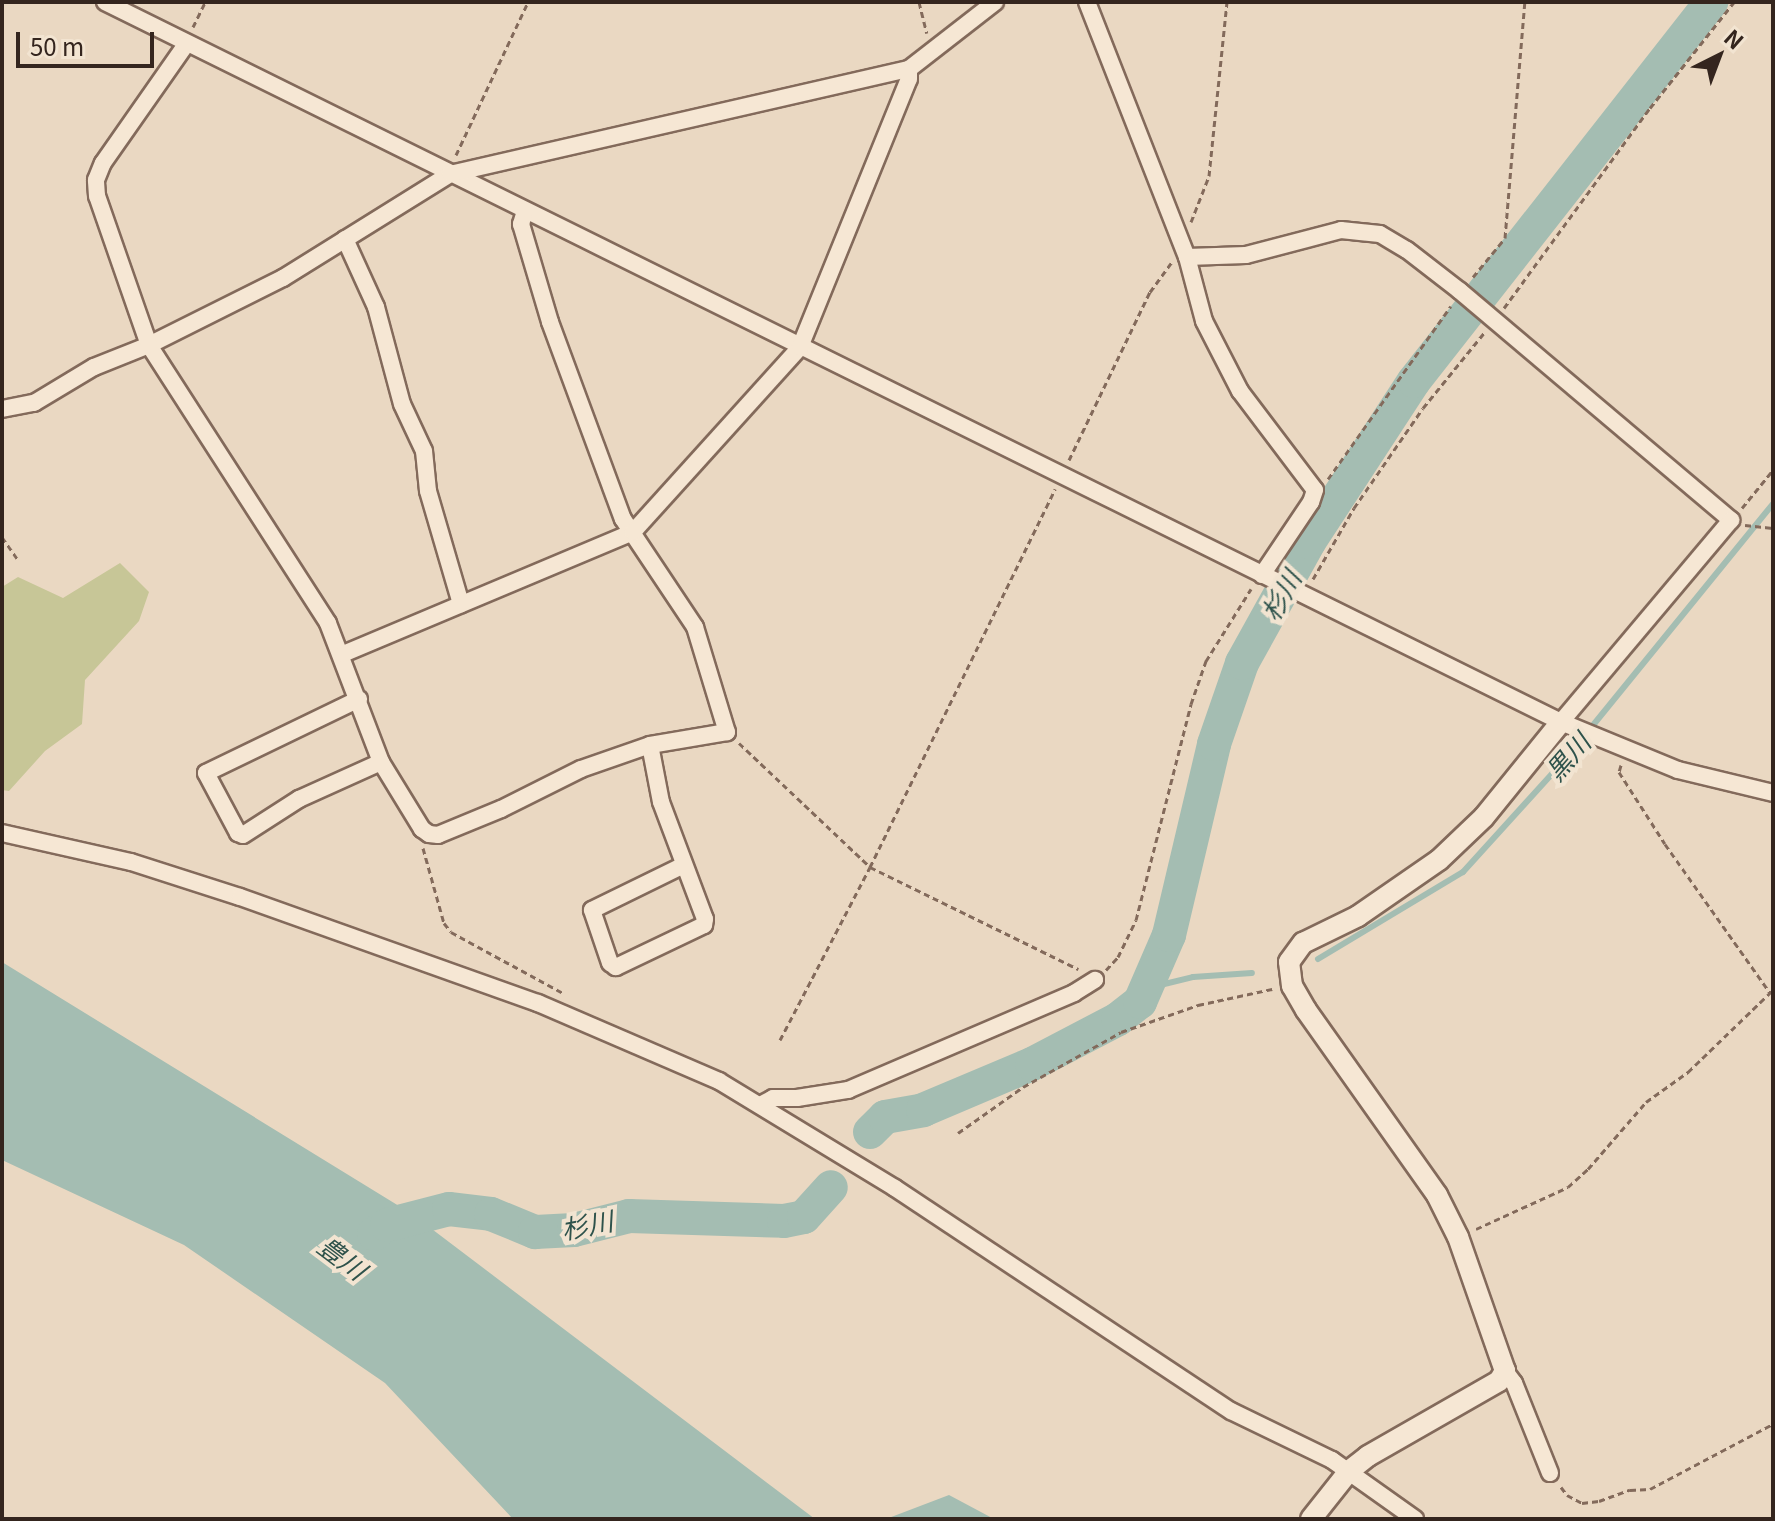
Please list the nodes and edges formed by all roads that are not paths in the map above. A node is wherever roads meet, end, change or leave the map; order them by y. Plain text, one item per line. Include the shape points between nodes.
1 (105, 2) edge
2 (995, 2) edge
3 (1087, 2) edge
4 (187, 43) junction
5 (909, 69) junction
6 (450, 174) junction
7 (525, 211) junction
8 (345, 239) junction
9 (1187, 257) junction
10 (149, 345) junction
11 (800, 347) junction
12 (2, 409) edge
13 (633, 532) junction
14 (1266, 577) junction
15 (461, 604) junction
16 (343, 654) junction
17 (359, 699) junction
18 (1567, 725) junction
19 (650, 745) junction
20 (381, 762) junction
21 (1773, 793) edge
22 (2, 833) edge
23 (684, 865) junction
24 (1095, 980) road end
25 (760, 1105) junction
26 (1505, 1371) junction
27 (1550, 1473) road end
28 (1344, 1478) junction
29 (1311, 1519) edge
30 (1415, 1519) edge

1 - 4 street
2 - 5 street
3 - 9 street
4 - 6 street
4 - 10 street via 96,180
5 - 6 street
5 - 11 street
6 - 7 street
6 - 8 street
7 - 11 street
7 - 13 street via 521,224 550,322 623,519
8 - 10 street via 283,278
8 - 15 street via 376,307 399,394 424,451 428,491
9 - 14 street via 1204,321 1240,391 1315,490
9 - 18 street via 1246,255 1356,229 1380,234 1463,294 1737,522
10 - 12 street via 94,367 34,403
10 - 16 street
11 - 13 street
11 - 14 street
13 - 15 street
13 - 19 street via 695,627 727,732
14 - 18 street
15 - 16 street
16 - 17 street
17 - 20 street
17 - 20 street via 206,773 243,835 299,799
18 - 21 street via 1678,770
18 - 26 street via 1439,860 1358,916 1303,943 1289,962 1292,986 1437,1195 1458,1237
19 - 20 street via 581,769 438,835 422,829
19 - 23 street via 661,802
22 - 25 street via 131,862 213,888 538,1003 670,1058
23 - 23 street via 704,925 616,967 610,963 592,910
24 - 25 street via 848,1090 773,1098
25 - 28 street via 1231,1411
26 - 27 street
26 - 28 street via 1499,1381 1368,1456
28 - 29 street
28 - 30 street

